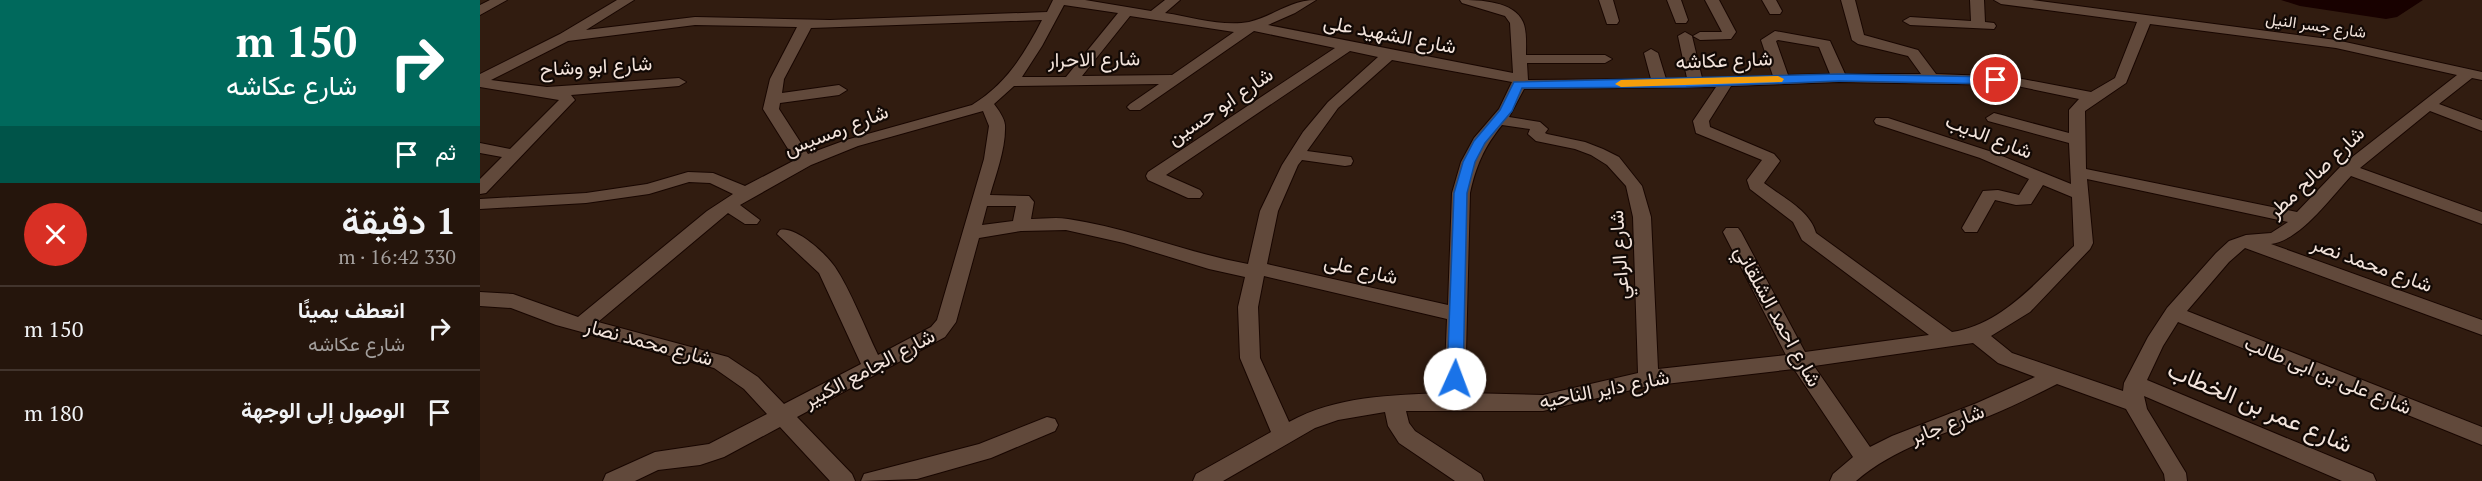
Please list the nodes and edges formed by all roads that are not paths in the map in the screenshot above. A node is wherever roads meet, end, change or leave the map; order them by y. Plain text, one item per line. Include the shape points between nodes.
1 (500, 0) edge
2 (627, 0) edge
3 (1060, 0) edge
4 (1173, 0) edge
5 (1308, 0) edge
6 (1467, 0) edge
7 (1606, 0) edge
8 (1674, 0) edge
9 (1712, 0) edge
10 (1848, 0) edge
11 (1977, 0) edge
12 (2001, 0) edge
13 (480, 11) edge
14 (1126, 11) junction
15 (1051, 16) junction
16 (1153, 16) junction
17 (1681, 20) dead end
18 (2145, 20) junction
19 (1612, 21) dead end
20 (1910, 21) dead end
21 (806, 23) junction
22 (1252, 26) junction
23 (565, 37) junction
24 (1346, 47) junction
25 (1651, 53) dead end
26 (1389, 55) junction
27 (1520, 59) junction
28 (1605, 59) dead end
29 (2476, 74) edge
30 (1839, 78) junction
31 (1176, 79) junction
32 (1782, 79) junction
33 (1932, 79) junction
34 (481, 80) edge
35 (1071, 80) junction
36 (679, 82) dead end
37 (1013, 82) junction
38 (1519, 82) junction
39 (1726, 82) junction
40 (1660, 83) junction
41 (1696, 83) junction
42 (839, 90) dead end
43 (547, 92) junction
44 (2092, 97) junction
45 (772, 99) junction
46 (986, 103) junction
47 (2428, 105) junction
48 (1135, 107) dead end
49 (1995, 118) dead end
50 (1498, 120) junction
51 (1882, 122) dead end
52 (2482, 126) edge
53 (2077, 140) junction
54 (480, 148) edge
55 (513, 154) junction
56 (1297, 154) junction
57 (805, 161) junction
58 (1345, 161) dead end
59 (2348, 169) junction
60 (2078, 172) junction
61 (2039, 177) junction
62 (480, 189) edge
63 (746, 193) junction
64 (2080, 194) junction
65 (1194, 195) dead end
66 (980, 201) junction
67 (480, 204) edge
68 (727, 205) junction
69 (2482, 218) edge
70 (2301, 219) junction
71 (751, 220) dead end
72 (1022, 225) junction
73 (1971, 228) dead end
74 (1732, 232) dead end
75 (971, 233) junction
76 (786, 234) dead end
77 (2246, 241) junction
78 (1255, 270) junction
79 (480, 299) edge
80 (2174, 313) junction
81 (1457, 314) junction
82 (583, 324) junction
83 (2482, 328) edge
84 (1977, 334) junction
85 (1948, 339) junction
86 (1799, 360) junction
87 (873, 367) junction
88 (2058, 375) junction
89 (1648, 378) junction
90 (2133, 393) junction
91 (1454, 401) junction
92 (1393, 403) junction
93 (782, 414) junction
94 (1047, 425) dead end
95 (1283, 434) junction
96 (2482, 436) edge
97 (1866, 459) junction
98 (614, 481) edge
99 (844, 481) edge
100 (872, 481) edge
101 (1204, 481) edge
102 (1473, 481) edge
103 (1841, 481) edge
104 (2176, 481) edge
105 (2365, 481) edge

1 - 13 street
2 - 23 street
3 - 14 street
3 - 15 street, شارع رمسيس
4 - 16 street
5 - 22 street
6 - 27 street via 1514,17
7 - 19 street
8 - 17 street
9 - 41 street via 1729,32 1726,36 1693,36
10 - 33 street via 1857,37 1913,53
11 - 20 street via 1983,26
12 - 18 street, شارع جسر النيل
14 - 16 street
14 - 35 street
15 - 21 street
15 - 37 street, شارع رمسيس
16 - 22 street via 1222,27
18 - 29 street, شارع جسر النيل via 2336,44
18 - 44 street, شارع داير الناحيه via 2121,80
21 - 23 street via 695,21
21 - 45 street via 777,79
22 - 24 street, شارع الشهيد على
22 - 31 street
23 - 34 street
24 - 26 street, شارع الشهيد على
24 - 65 street, شارع ابو حسين via 1154,176
25 - 40 street
26 - 38 street, شارع الشهيد على
26 - 56 street via 1333,105
27 - 28 street
27 - 38 street
29 - 47 street, شارع صالح مطر
30 - 32 street, شارع عكاشه
30 - 32 street via 1825,44 1775,35 1768,40
30 - 33 street, شارع عكاشه via 1880,83
31 - 35 street, شارع الاحرار
31 - 48 street
32 - 39 street, شارع عكاشه
33 - 44 street, شارع عكاشه via 2012,81
34 - 43 street, شارع ابو وشاح
35 - 37 street, شارع الاحرار
36 - 43 street, شارع ابو وشاح
37 - 46 street, شارع رمسيس
38 - 40 street, شارع عكاشه
38 - 50 street
39 - 41 street, شارع عكاشه
39 - 85 street via 1701,121 1702,130 1768,157 1772,161 1755,180 1756,185 1799,218 1808,236
40 - 41 street, شارع عكاشه
42 - 45 street
43 - 55 street via 563,95 567,100
44 - 53 street, شارع داير الناحيه via 2078,111
45 - 57 street via 771,109 778,124
46 - 57 street, شارع رمسيس
46 - 66 street, شارع الجامع الكبير via 997,126
47 - 52 street
47 - 59 street, شارع صالح مطر
49 - 53 street
50 - 81 street via 1469,162 1461,193
50 - 89 street, شارع الراعي via 1534,125 1540,129 1536,134 1542,138 1597,152 1613,161 1634,186 1642,217
51 - 61 street, شارع الديب via 1986,155
53 - 60 street, شارع داير الناحيه
54 - 55 street
55 - 62 street
56 - 58 street
56 - 78 street via 1269,211
57 - 63 street, شارع رمسيس
59 - 69 street
59 - 70 street, شارع صالح مطر
60 - 64 street, شارع داير الناحيه
60 - 70 street
61 - 64 street, شارع الديب
61 - 73 street via 2025,200 1989,195
63 - 67 street via 713,178 688,177 649,189 586,198
63 - 68 street, شارع رمسيس
64 - 84 street, شارع داير الناحيه via 2084,243 2076,258 2023,307
66 - 72 street via 1023,200
66 - 75 street, شارع الجامع الكبير
68 - 71 street
68 - 82 street, شارع رمسيس
70 - 77 street, شارع صالح مطر via 2283,236
72 - 75 street, شارع على
72 - 78 street, شارع على via 1066,224 1209,263
74 - 86 street, شارع احمد الشلقاني
75 - 87 street, شارع الجامع الكبير via 942,327 928,339
76 - 87 street via 827,270
77 - 80 street, شارع صالح مطر via 2230,249
77 - 83 street, شارع محمد نصر
78 - 81 street, شارع على
78 - 95 street via 1248,307 1251,357
79 - 82 street, شارع محمد نصار via 513,301 563,321
80 - 90 street, شارع صالح مطر via 2139,370
80 - 96 street, شارع على بن ابى طالب
81 - 91 street
82 - 93 street, شارع محمد نصار via 721,362 751,383
84 - 85 street, شارع داير الناحيه
84 - 88 street, شارع عمر بن الخطاب via 2005,358
85 - 86 street, شارع داير الناحيه
86 - 89 street, شارع داير الناحيه
86 - 97 street, شارع احمد الشلقاني
87 - 93 street, شارع الجامع الكبير
88 - 90 street, شارع عمر بن الخطاب
88 - 97 street, شارع جابر
89 - 91 street, شارع داير الناحيه via 1543,403
90 - 104 street
90 - 105 street, شارع عمر بن الخطاب
91 - 92 street, شارع داير الناحيه
92 - 95 street, شارع داير الناحيه via 1336,412
92 - 102 street via 1399,426 1407,437
93 - 98 street, شارع الجامع الكبير via 716,451 655,460
93 - 99 street, شارع محمد نصار
94 - 100 street via 980,454
95 - 101 street, شارع داير الناحيه
97 - 103 street, شارع جابر

